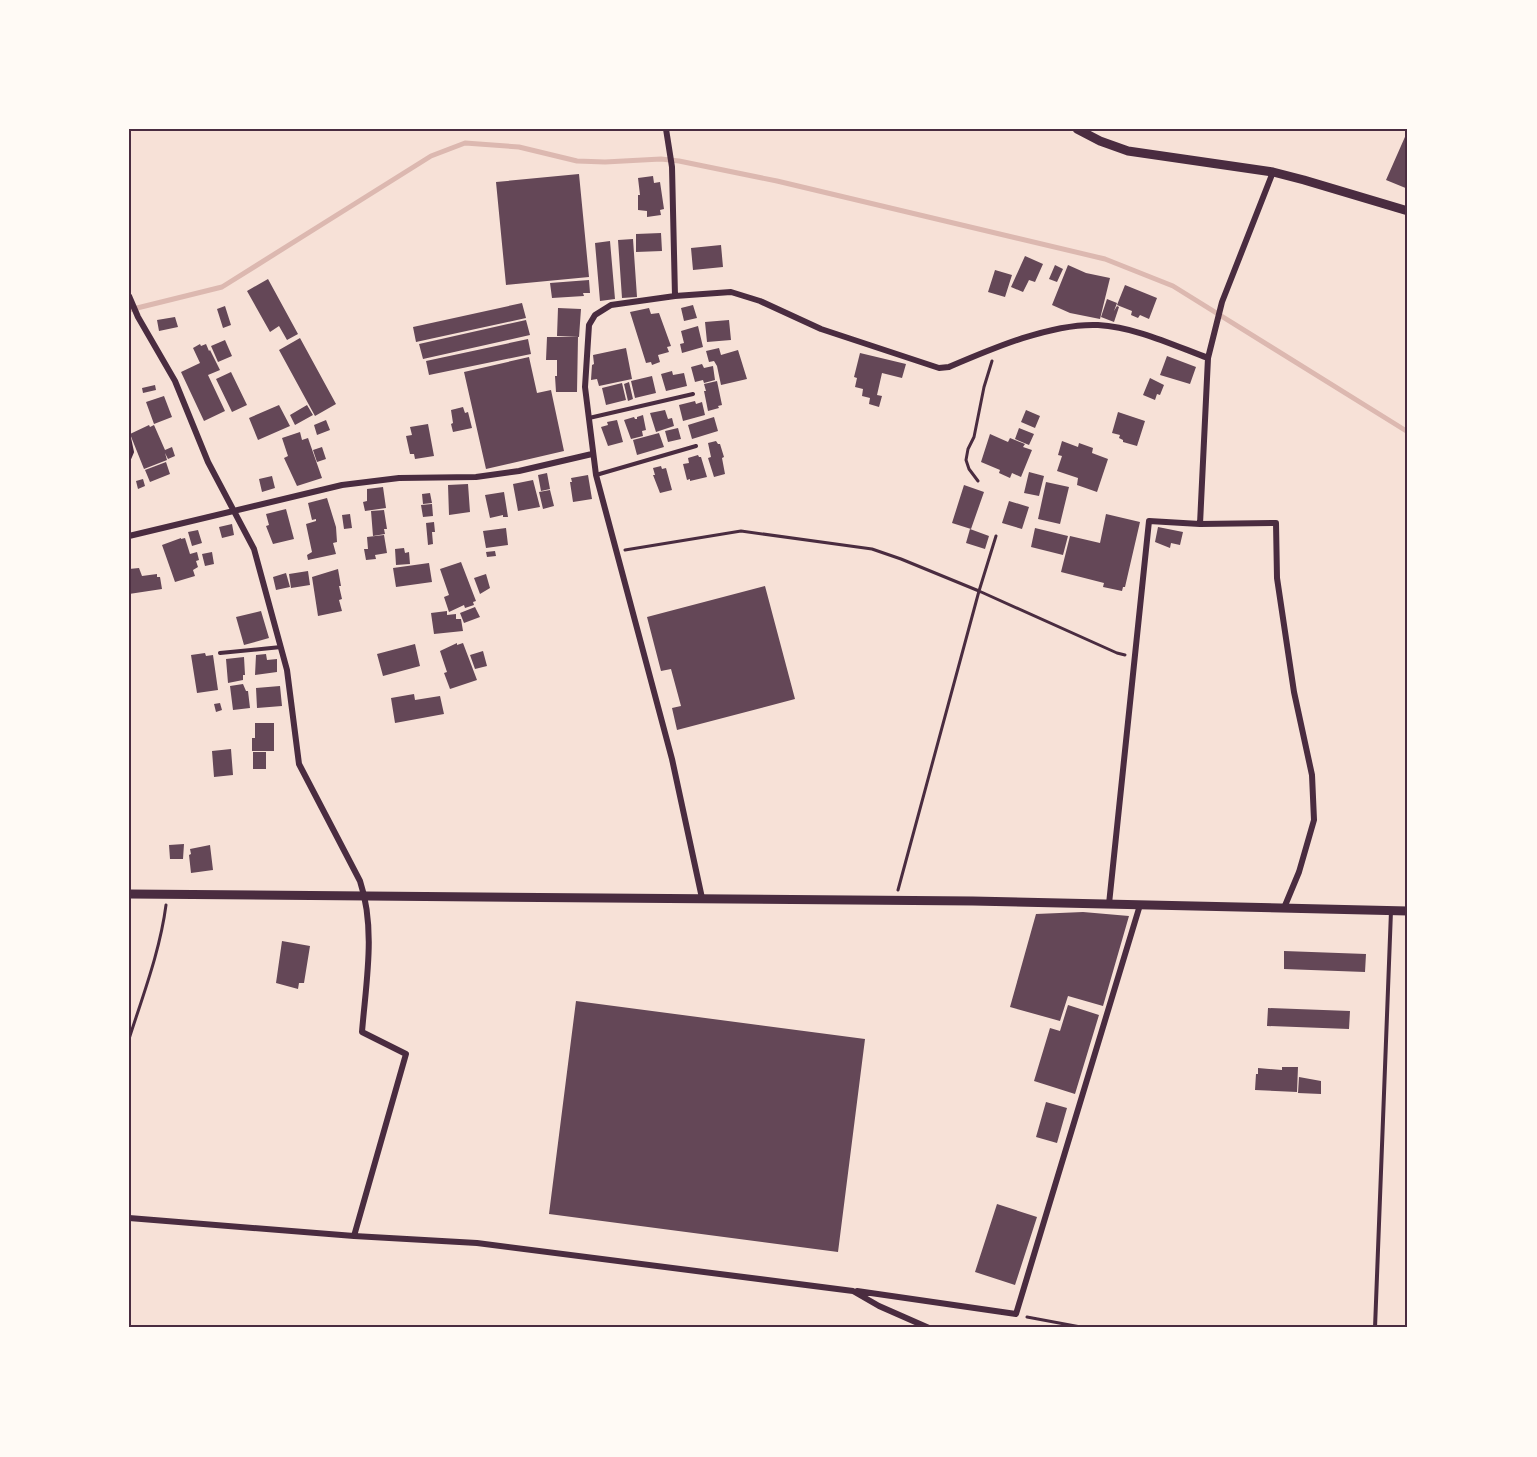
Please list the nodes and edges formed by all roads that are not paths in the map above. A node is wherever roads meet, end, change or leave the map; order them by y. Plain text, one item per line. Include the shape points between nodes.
1 (666, 129) edge
2 (1077, 129) edge
3 (1273, 172) junction
4 (1408, 212) edge
5 (675, 296) junction
6 (130, 297) edge
7 (1208, 358) junction
8 (693, 394) dead end
9 (588, 418) junction
10 (129, 438) edge
11 (696, 446) dead end
12 (592, 454) junction
13 (129, 459) edge
14 (596, 475) junction
15 (234, 510) junction
16 (1200, 524) junction
17 (129, 536) edge
18 (281, 647) junction
19 (220, 652) dead end
20 (129, 894) edge
21 (365, 896) junction
22 (702, 898) junction
23 (1109, 904) junction
24 (1140, 905) junction
25 (1284, 908) junction
26 (1391, 910) junction
27 (1408, 911) edge
28 (129, 1218) edge
29 (354, 1236) junction
30 (853, 1291) junction
31 (929, 1328) edge
32 (1375, 1328) edge

1 - 5 street via 672,167
2 - 3 street via 1128,151
3 - 4 street
3 - 7 street via 1222,302
5 - 7 street via 719,291 743,294 821,329 939,368 1052,329 1098,325 1142,335
5 - 9 street via 611,305 595,315 588,336
6 - 15 street via 175,381 208,462
7 - 16 street
8 - 9 lane
9 - 12 street
10 - 13 lane
11 - 14 lane
12 - 14 street
12 - 15 street via 476,477 399,478 342,485
14 - 22 street via 672,759
15 - 17 street
15 - 18 street via 254,549
16 - 23 street via 1149,521
16 - 25 street via 1276,523 1277,579 1294,692 1312,775 1314,820
18 - 19 lane
18 - 21 street via 300,764
20 - 21 street
21 - 22 street
21 - 29 street via 367,973 362,1032 406,1054
22 - 23 street
23 - 24 street
24 - 25 street
24 - 30 street via 1016,1314
25 - 26 street
26 - 27 street
26 - 32 lane
28 - 29 street
29 - 30 street via 477,1243
30 - 31 street

